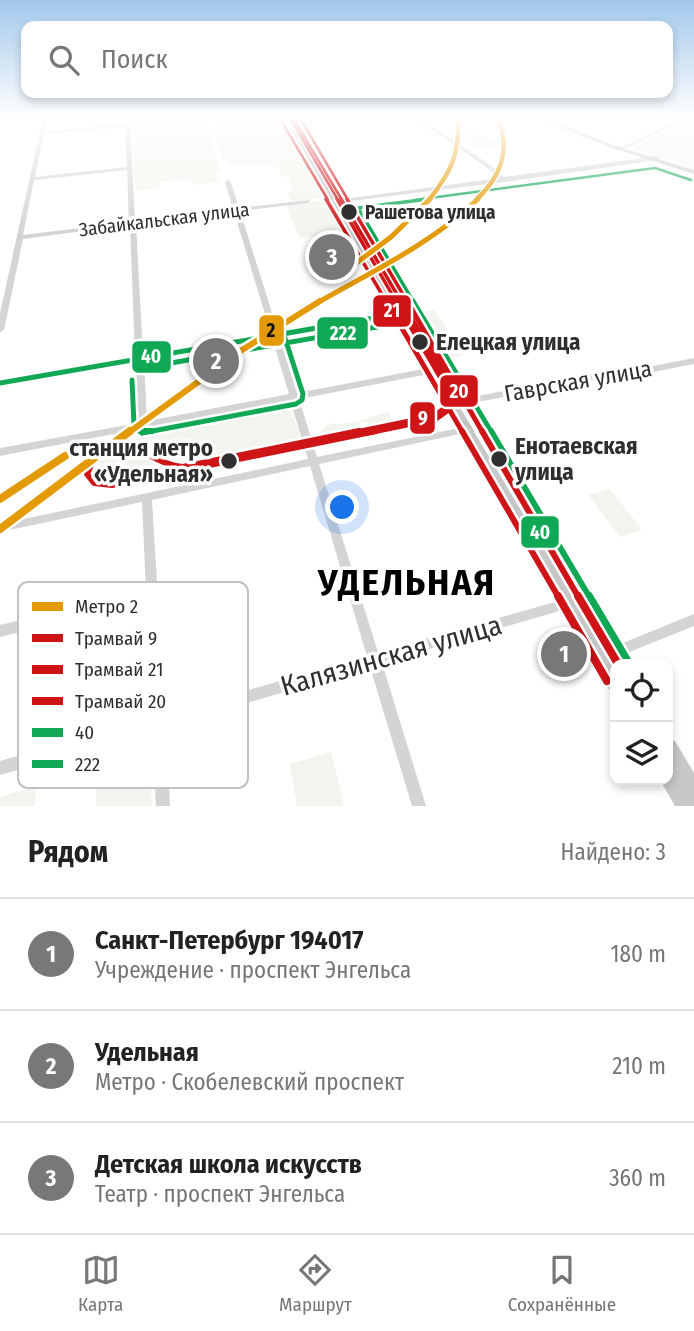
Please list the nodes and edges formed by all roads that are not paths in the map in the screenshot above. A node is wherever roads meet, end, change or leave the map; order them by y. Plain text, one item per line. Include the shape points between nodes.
1 (37, 156) edge
2 (128, 156) edge
3 (311, 156) edge
4 (315, 156) edge
5 (472, 156) edge
6 (631, 156) edge
7 (646, 156) edge
8 (657, 159) junction
9 (631, 163) junction
10 (129, 167) junction
11 (694, 170) edge
12 (32, 179) junction
13 (504, 180) junction
14 (228, 182) dead end
15 (308, 201) dead end
16 (340, 202) junction
17 (236, 210) junction
18 (132, 223) junction
19 (20, 237) junction
20 (405, 313) junction
21 (0, 330) edge
22 (275, 335) junction
23 (140, 359) junction
24 (694, 361) edge
25 (434, 370) junction
26 (0, 383) edge
27 (294, 396) junction
28 (462, 402) junction
29 (143, 425) junction
30 (469, 429) junction
31 (0, 452) edge
32 (314, 462) junction
33 (147, 498) junction
34 (0, 528) edge
35 (151, 582) edge
36 (575, 602) junction
37 (694, 620) edge
38 (18, 627) edge
39 (0, 631) edge
40 (374, 659) junction
41 (615, 659) edge
42 (610, 673) edge
43 (248, 695) edge
44 (673, 756) edge
45 (18, 763) edge
46 (0, 768) edge
47 (673, 783) edge
48 (162, 788) edge
49 (694, 792) edge
50 (163, 806) edge
51 (419, 806) edge
52 (686, 806) edge

1 - 12 street
2 - 10 street
3 - 16 main road
4 - 16 main road
5 - 13 street
6 - 9 street via 636,159
7 - 8 main road
8 - 9 street
8 - 11 main road
9 - 13 street
10 - 12 street
10 - 18 street
12 - 19 street
13 - 16 street
14 - 17 street
15 - 17 street, Забайкальская улица
16 - 20 main road
17 - 18 street, Забайкальская улица
17 - 22 street
18 - 19 street, Забайкальская улица
18 - 23 street
19 - 21 street
20 - 22 street
20 - 25 main road
20 - 28 main road
22 - 23 street
22 - 27 street
23 - 26 street
23 - 29 street
24 - 28 street, Гаврская улица
25 - 27 street
25 - 30 main road
27 - 29 street
27 - 32 street
28 - 36 main road
29 - 31 street
30 - 32 street
30 - 36 main road
32 - 33 street
32 - 40 street
33 - 34 street
33 - 35 street
36 - 40 street, Калязинская улица
36 - 41 main road
36 - 42 main road
37 - 41 street
38 - 39 street
40 - 43 street, Калязинская улица
40 - 51 street
44 - 49 main road
45 - 46 street, Калязинская улица
47 - 52 main road
48 - 50 street

